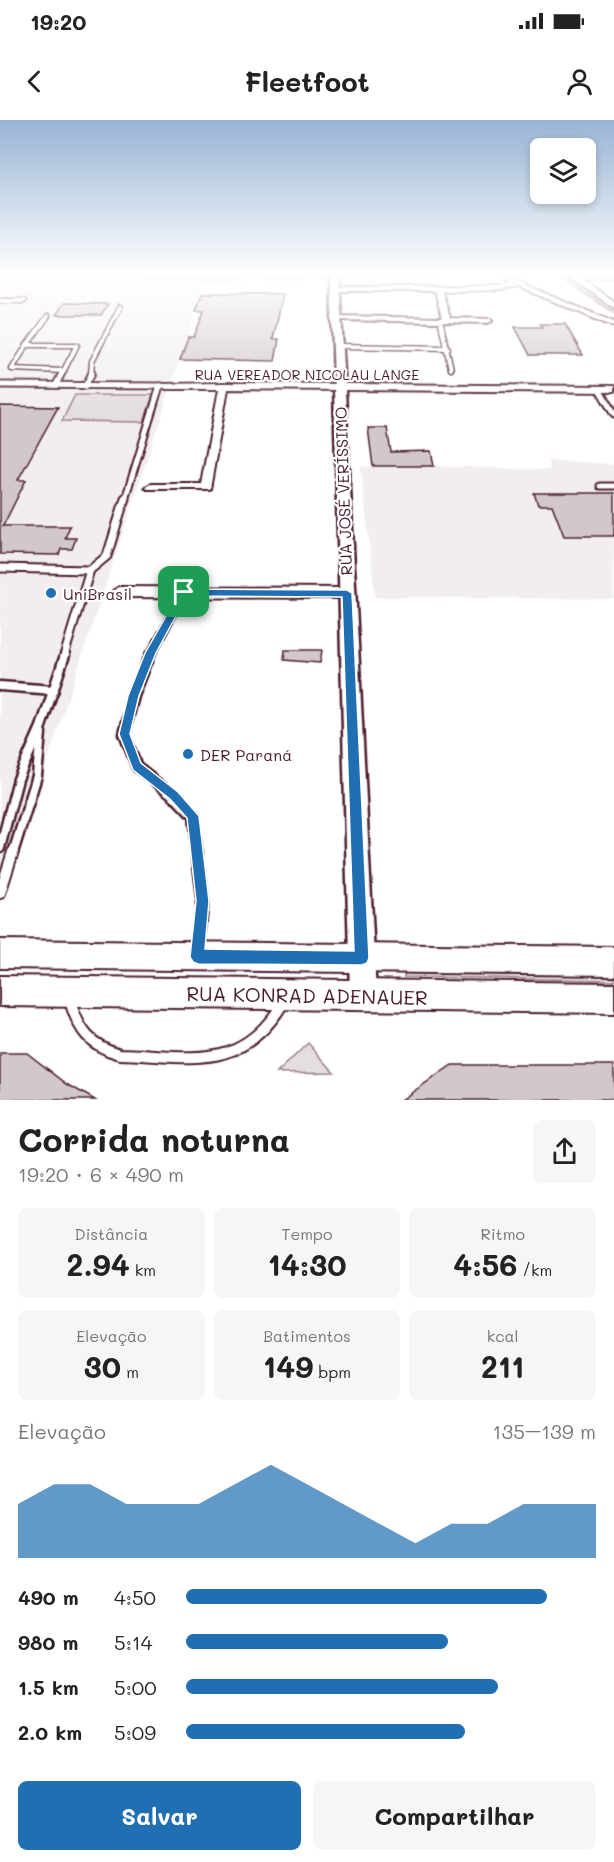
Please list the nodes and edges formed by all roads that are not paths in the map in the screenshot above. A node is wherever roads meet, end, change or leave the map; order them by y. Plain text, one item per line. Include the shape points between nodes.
1 (45, 320) edge
2 (113, 320) edge
3 (337, 320) edge
4 (383, 320) edge
5 (488, 321) dead end
6 (444, 322) junction
7 (27, 345) junction
8 (338, 346) junction
9 (448, 348) junction
10 (451, 369) dead end
11 (64, 371) junction
12 (0, 385) edge
13 (56, 385) junction
14 (85, 386) junction
15 (163, 386) junction
16 (224, 387) junction
17 (340, 387) junction
18 (599, 389) junction
19 (614, 389) edge
20 (614, 416) edge
21 (600, 486) dead end
22 (614, 486) edge
23 (151, 487) dead end
24 (0, 568) edge
25 (90, 570) junction
26 (118, 592) dead end
27 (184, 592) junction
28 (347, 593) junction
29 (0, 686) edge
30 (54, 690) junction
31 (41, 727) junction
32 (0, 848) edge
33 (0, 893) edge
34 (0, 954) edge
35 (198, 957) junction
36 (362, 958) junction
37 (614, 961) edge
38 (0, 991) edge
39 (68, 992) junction
40 (287, 994) junction
41 (363, 995) junction
42 (614, 998) edge

1 - 7 lane
2 - 14 lane via 92,360 93,371
3 - 8 street, RUA JOSÉ VERÍSSIMO
4 - 6 street
5 - 6 street
6 - 9 lane
7 - 11 lane via 77,345
7 - 11 lane via 12,369
8 - 9 lane
8 - 17 street, RUA JOSÉ VERÍSSIMO
9 - 10 lane
11 - 13 lane
12 - 13 lane, RUA VEREADOR NICOLAU LANGE
13 - 14 lane, RUA VEREADOR NICOLAU LANGE
14 - 15 lane, RUA VEREADOR NICOLAU LANGE
15 - 16 street, RUA VEREADOR NICOLAU LANGE
15 - 25 lane via 107,556
16 - 17 street, RUA VEREADOR NICOLAU LANGE
16 - 23 street via 206,487
17 - 18 street, RUA VEREADOR NICOLAU LANGE
17 - 28 street, RUA JOSÉ VERÍSSIMO
18 - 19 street, RUA VEREADOR NICOLAU LANGE
18 - 20 lane
21 - 22 lane
24 - 25 lane
25 - 30 lane
26 - 27 street
27 - 28 street
27 - 35 lane via 150,653 124,734 137,767 193,816 202,901
28 - 36 street, RUA JOSÉ VERÍSSIMO
29 - 30 lane
30 - 31 lane
31 - 32 lane via 18,779
31 - 33 lane via 37,776
34 - 35 main road, RUA KONRAD ADENAUER
35 - 36 main road, RUA KONRAD ADENAUER
36 - 37 main road, RUA KONRAD ADENAUER
36 - 41 street, RUA JOSÉ VERÍSSIMO
38 - 39 main road, RUA KONRAD ADENAUER
39 - 40 main road, RUA KONRAD ADENAUER
39 - 40 lane via 78,1027 105,1051 210,1057 224,1056 252,1042 268,1027
40 - 41 main road, RUA KONRAD ADENAUER
41 - 42 main road, RUA KONRAD ADENAUER

